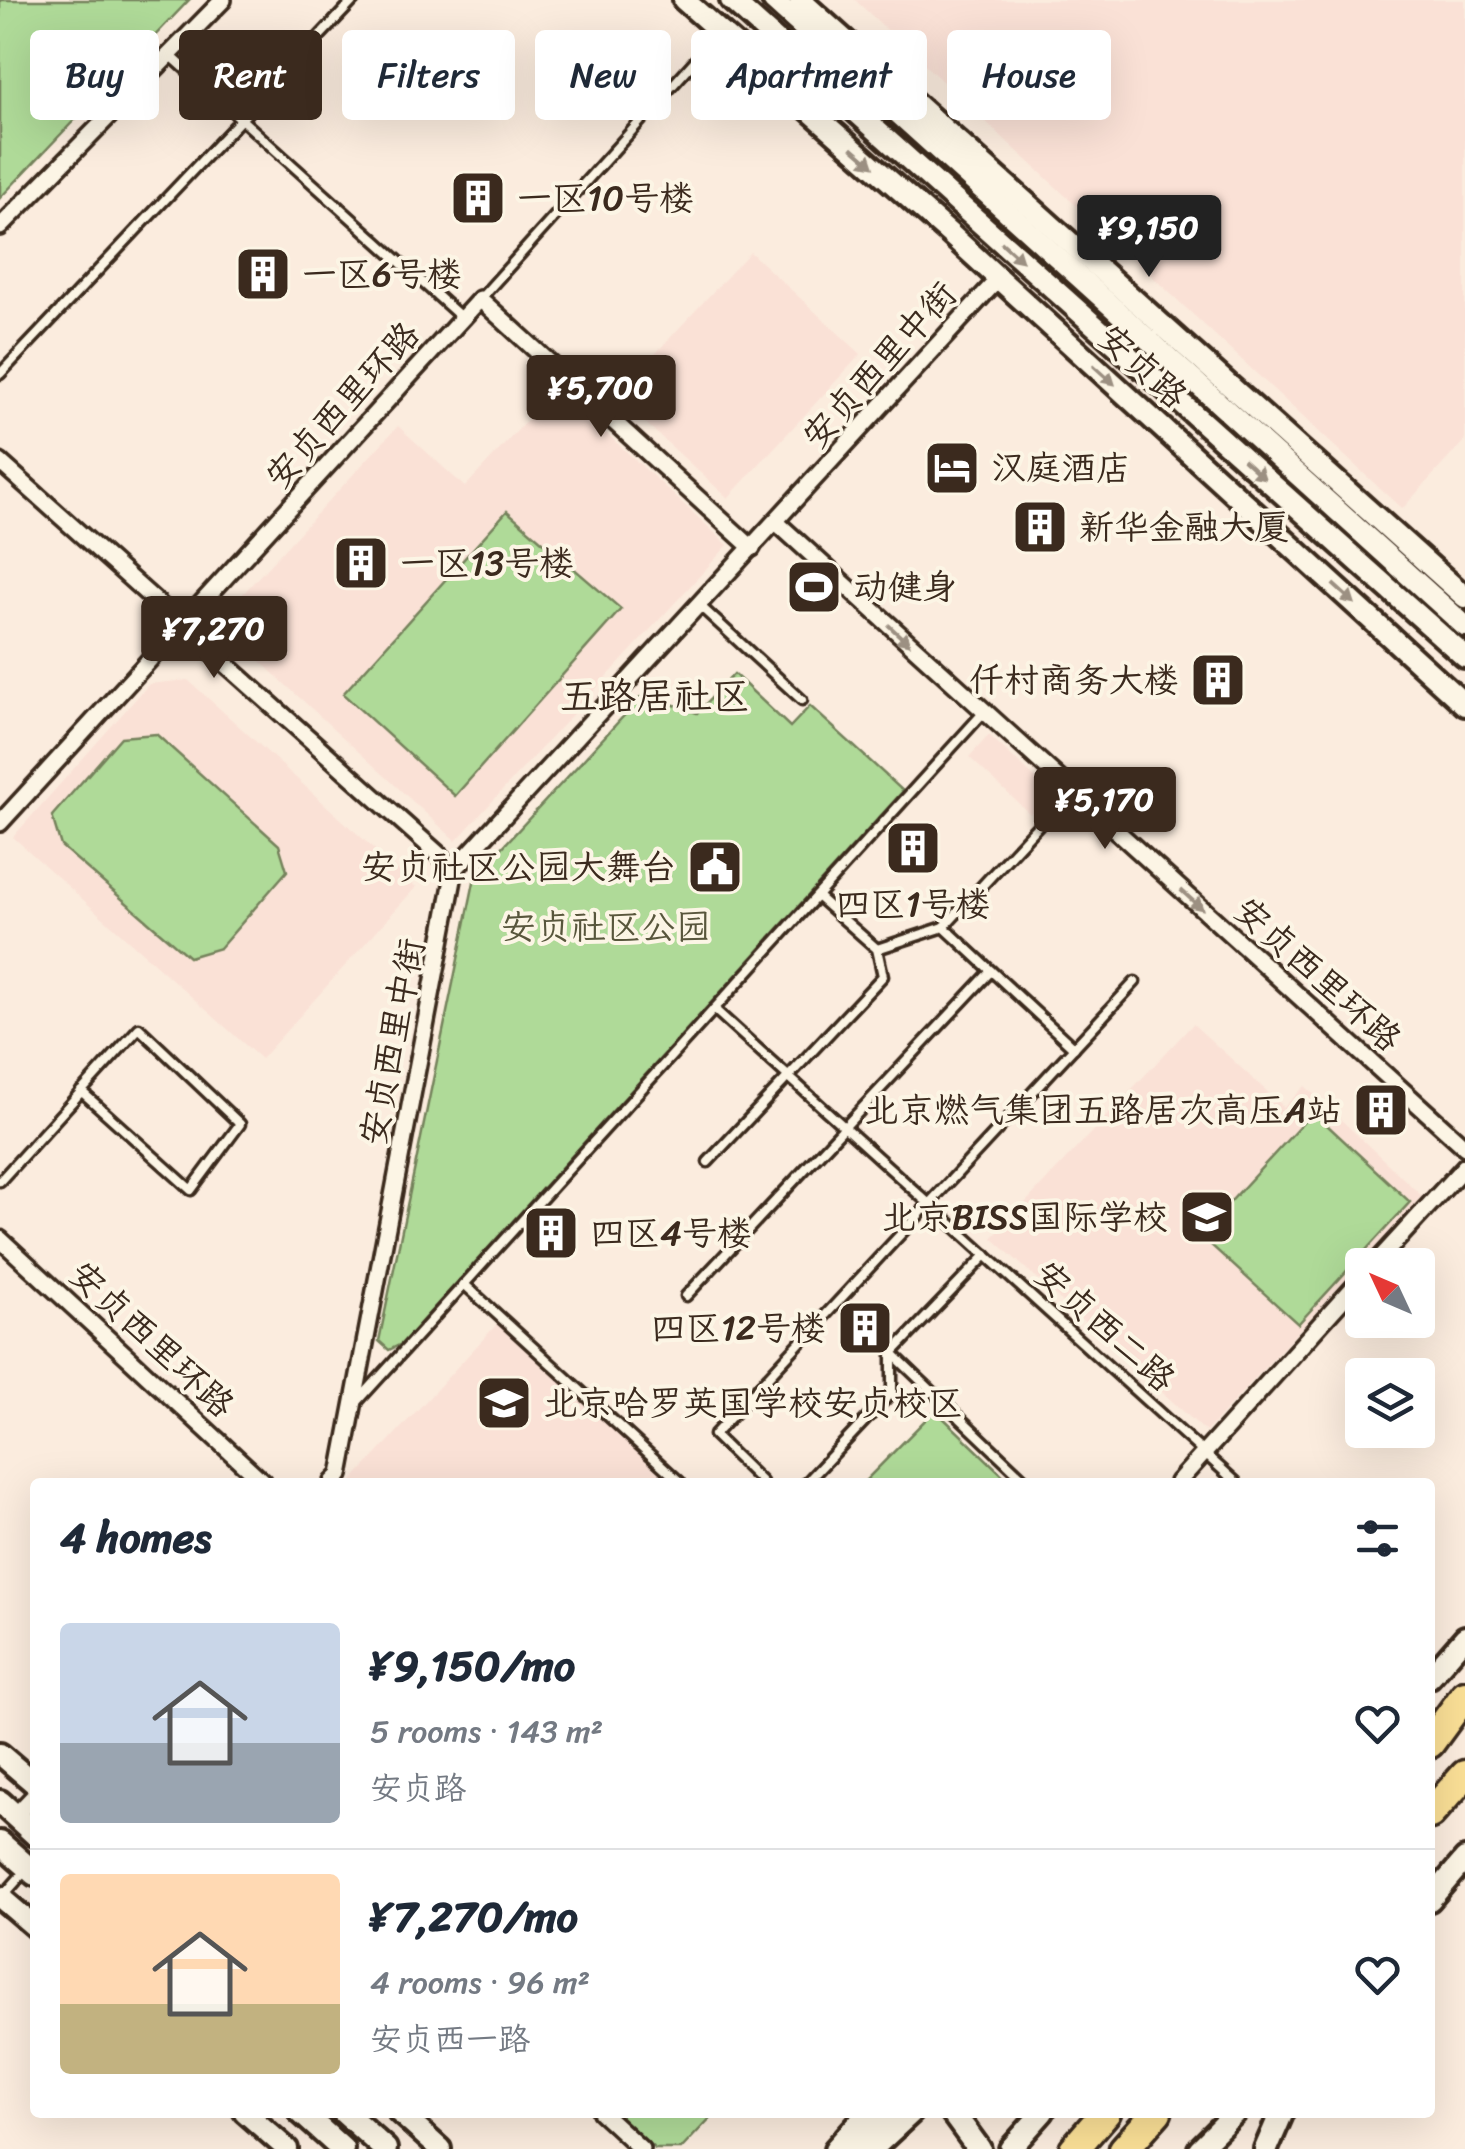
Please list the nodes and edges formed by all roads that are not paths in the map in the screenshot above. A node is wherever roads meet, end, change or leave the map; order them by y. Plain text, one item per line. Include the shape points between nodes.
1 (223, 0) edge
2 (354, 0) edge
3 (684, 0) edge
4 (731, 0) edge
5 (772, 0) edge
6 (800, 0) edge
7 (719, 30) edge
8 (322, 34) edge
9 (170, 55) junction
10 (179, 63) edge
11 (691, 65) edge
12 (241, 120) joint
13 (821, 120) edge
14 (993, 185) junction
15 (968, 212) junction
16 (0, 228) edge
17 (949, 233) junction
18 (999, 278) junction
19 (480, 298) junction
20 (462, 318) junction
21 (1175, 337) junction
22 (1177, 364) junction
23 (0, 374) edge
24 (1218, 436) junction
25 (1177, 442) junction
26 (0, 462) edge
27 (776, 522) junction
28 (752, 548) junction
29 (1465, 597) edge
30 (699, 605) junction
31 (184, 624) junction
32 (1465, 626) edge
33 (1465, 657) edge
34 (802, 700) dead end
35 (1465, 705) edge
36 (984, 712) junction
37 (1070, 790) junction
38 (0, 824) edge
39 (455, 869) junction
40 (817, 896) junction
41 (944, 927) junction
42 (877, 950) junction
43 (991, 970) junction
44 (1135, 982) dead end
45 (714, 1009) junction
46 (1074, 1048) junction
47 (81, 1091) junction
48 (1465, 1147) edge
49 (708, 1162) dead end
50 (1465, 1166) edge
51 (0, 1181) edge
52 (0, 1239) edge
53 (1390, 1248) edge
54 (986, 1255) junction
55 (464, 1284) junction
56 (686, 1296) dead end
57 (1345, 1297) edge
58 (892, 1353) junction
59 (352, 1407) junction
60 (1203, 1452) junction
61 (259, 1478) edge
62 (337, 1478) edge
63 (676, 1478) edge
64 (758, 1478) edge
65 (811, 1478) edge
66 (1023, 1478) edge
67 (1181, 1478) edge
68 (1232, 1478) edge
69 (1465, 1637) edge
70 (1435, 1669) edge
71 (1465, 1687) edge
72 (1465, 1695) edge
73 (1435, 1709) edge
74 (1435, 1736) edge
75 (0, 1754) edge
76 (1465, 1775) edge
77 (30, 1780) edge
78 (1435, 1808) edge
79 (8, 1809) edge
80 (30, 1829) edge
81 (2, 1848) edge
82 (1465, 1859) edge
83 (30, 1870) edge
84 (30, 1872) edge
85 (1435, 1894) edge
86 (0, 1898) edge
87 (30, 1924) edge
88 (252, 2118) edge
89 (308, 2118) edge
90 (351, 2118) edge
91 (406, 2118) edge
92 (607, 2118) edge
93 (863, 2118) edge
94 (878, 2118) edge
95 (905, 2118) edge
96 (956, 2118) edge
97 (1038, 2118) edge
98 (1101, 2118) edge
99 (1152, 2118) edge
100 (1230, 2118) edge
101 (1279, 2118) edge
102 (287, 2149) edge
103 (342, 2149) edge
104 (385, 2149) edge
105 (440, 2149) edge
106 (641, 2149) edge
107 (835, 2149) edge
108 (850, 2149) edge
109 (871, 2149) edge
110 (979, 2149) edge
111 (1010, 2149) edge
112 (1074, 2149) edge
113 (1124, 2149) edge
114 (1199, 2149) edge
115 (1266, 2149) edge

1 - 9 street
2 - 8 lane
3 - 7 street, 安贞路
4 - 15 street, 安贞路
5 - 14 street, 安贞路
6 - 14 street, 安贞路
9 - 10 lane
9 - 16 street
11 - 19 lane
12 - 20 lane
12 - 23 lane
13 -> 17 street, 安贞路
14 - 15 street
14 - 21 street, 安贞路
14 - 22 street, 安贞路
15 - 17 street
15 -> 24 street, 安贞路
17 - 18 street, 安贞路
18 -> 25 street, 安贞路
18 - 27 street, 安贞西里中街
19 - 20 street, 安贞西里环路
19 - 28 street
20 - 31 street, 安贞西里环路
21 - 22 street
21 - 29 street, 安贞路
22 - 32 street, 安贞路
24 - 25 street
24 -> 33 street, 安贞路
25 -> 35 street, 安贞路
26 - 31 street
27 - 28 street, 安贞西里中街
27 -> 36 street, 安贞西里环路
28 - 30 street, 安贞西里中街
30 - 34 lane
30 - 39 street, 安贞西里中街
31 - 38 street, 安贞西里环路
31 - 39 street
36 - 37 street, 安贞西里环路
36 - 40 lane
37 - 41 lane
37 -> 48 street, 安贞西里环路
39 - 59 street, 安贞西里中街
40 - 42 lane
40 - 45 lane
41 - 42 lane
41 - 43 lane
42 - 49 lane via 883,976
43 - 46 lane
43 - 56 lane
44 - 46 lane
45 - 54 lane, 安贞西二路
45 - 55 lane
46 - 64 lane via 714,1435
47 - 47 lane via 139,1028 240,1124 191,1190
47 - 51 lane
50 - 53 street
52 - 61 street, 安贞西里环路
54 - 58 lane
54 - 60 lane, 安贞西二路
55 - 59 lane
55 - 63 lane
57 - 60 street
58 - 65 lane via 892,1392
58 - 66 lane
59 - 62 street, 安贞西里中街
60 - 67 street
60 - 68 lane, 安贞西二路
69 - 70 street
71 - 73 highway
72 - 74 highway
75 - 77 street
76 - 78 highway
79 - 80 main road
81 - 83 main road
82 - 85 street
84 - 86 lane
86 - 87 street
88 - 102 street
89 - 103 main road
90 - 104 main road
91 - 105 street
92 - 106 street
93 - 107 street
94 - 108 main road
95 - 109 main road
96 - 110 main road
97 - 111 street
98 - 112 highway
99 - 113 highway
100 - 114 street
101 - 115 main road

